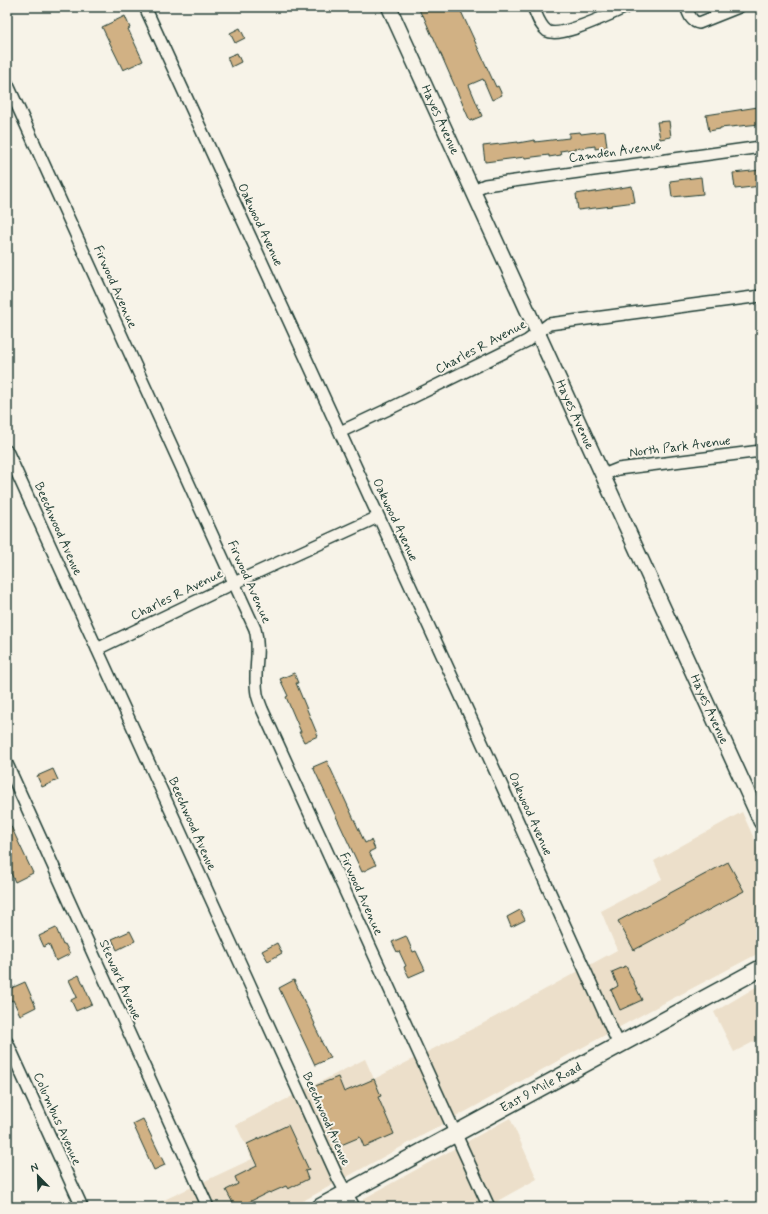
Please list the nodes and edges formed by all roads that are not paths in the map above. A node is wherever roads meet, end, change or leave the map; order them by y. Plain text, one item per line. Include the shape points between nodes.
1 (145, 7) edge
2 (389, 7) edge
3 (533, 7) edge
4 (627, 7) edge
5 (686, 7) edge
6 (739, 7) edge
7 (7, 83) edge
8 (761, 147) edge
9 (473, 190) junction
10 (761, 296) edge
11 (538, 332) junction
12 (340, 432) junction
13 (7, 451) edge
14 (761, 451) edge
15 (603, 475) junction
16 (378, 517) junction
17 (234, 583) junction
18 (97, 649) junction
19 (7, 764) edge
20 (761, 822) edge
21 (761, 968) edge
22 (7, 1042) edge
23 (619, 1044) junction
24 (456, 1133) junction
25 (350, 1200) edge
26 (82, 1207) edge
27 (208, 1207) edge
28 (320, 1207) edge
29 (489, 1207) edge

1 - 12 street, Oakwood Avenue
2 - 9 street, Hayes Avenue
3 - 4 street via 543,27 554,33 568,31
5 - 6 street via 692,20 699,23
7 - 17 street, Firwood Avenue
8 - 9 street, Camden Avenue via 485,185
9 - 11 street, Hayes Avenue
10 - 11 street, Charles R Avenue via 549,324
11 - 12 street, Charles R Avenue via 526,341 477,366
11 - 15 street, Hayes Avenue
12 - 16 street, Oakwood Avenue
13 - 18 street, Beechwood Avenue
14 - 15 street, North Park Avenue via 618,469
15 - 20 street, Hayes Avenue
16 - 17 street, Charles R Avenue
16 - 23 street, Oakwood Avenue
17 - 18 street, Charles R Avenue
17 - 24 street, Firwood Avenue via 257,636 257,695 262,709
18 - 25 street, Beechwood Avenue
19 - 27 street, Stewart Avenue
21 - 23 main road, East 9 Mile Road
22 - 26 street, Columbus Avenue
23 - 24 main road, East 9 Mile Road
24 - 25 main road, East 9 Mile Road
24 - 29 street, Firwood Avenue
25 - 28 main road, East 9 Mile Road

